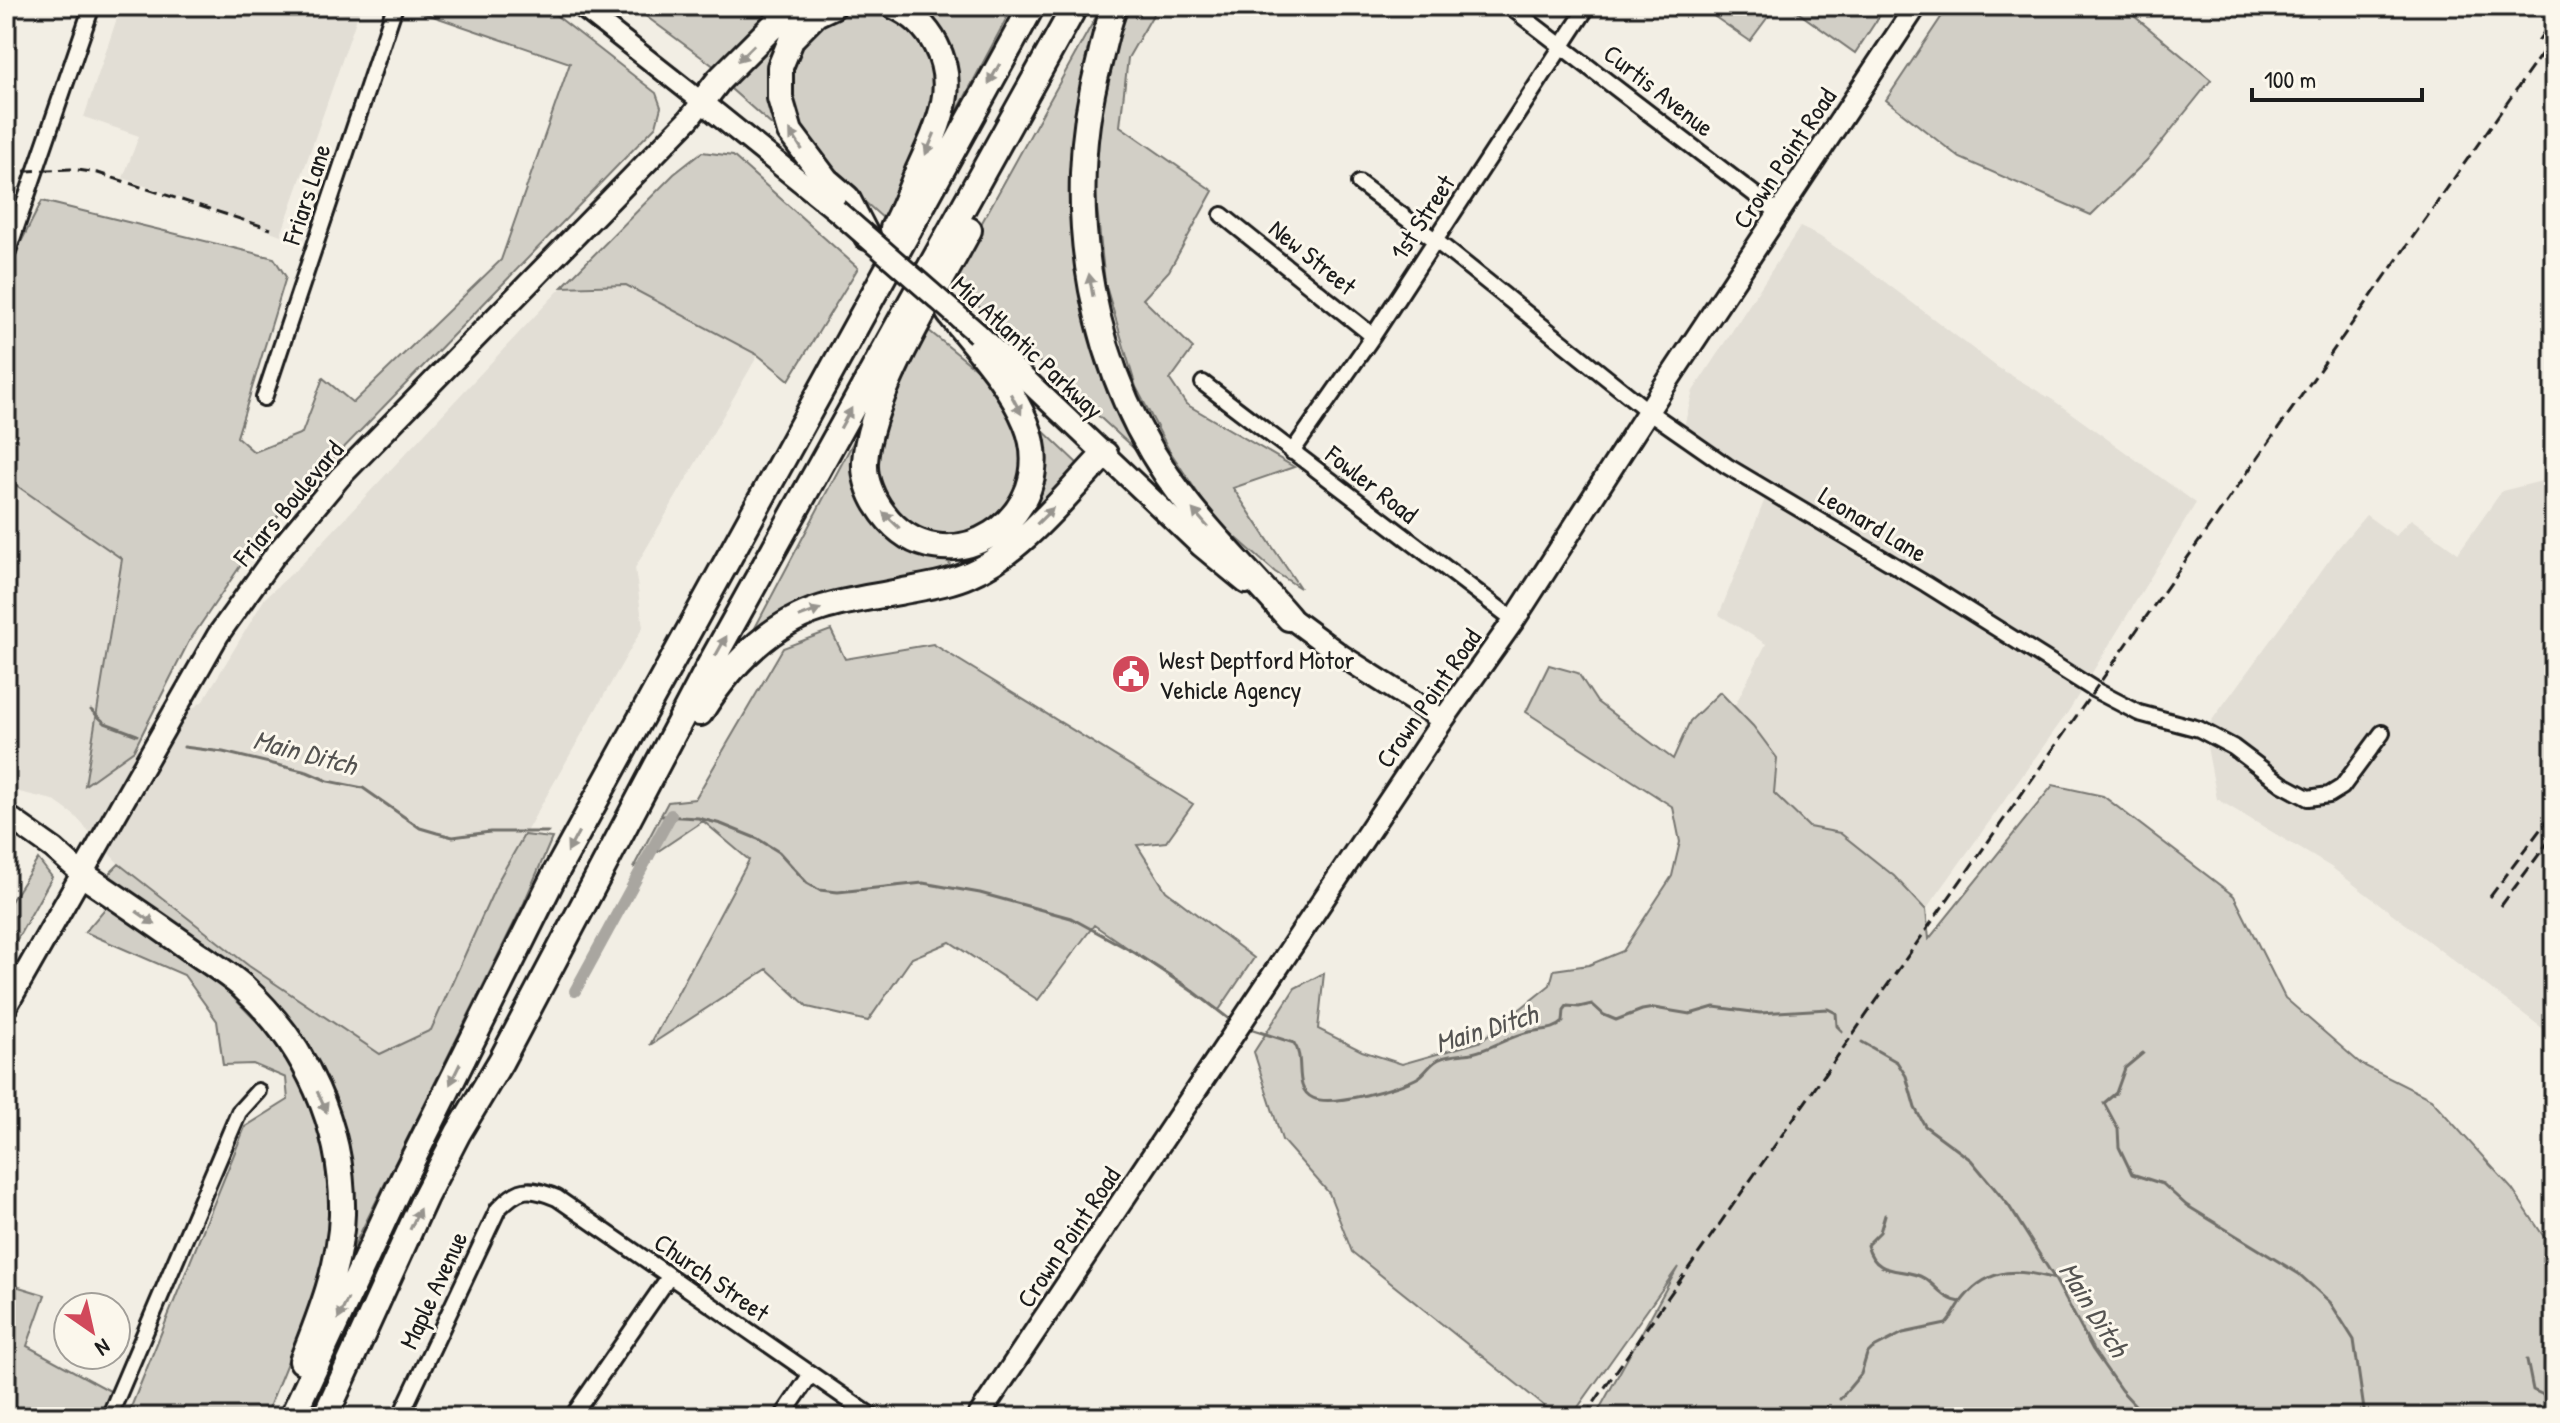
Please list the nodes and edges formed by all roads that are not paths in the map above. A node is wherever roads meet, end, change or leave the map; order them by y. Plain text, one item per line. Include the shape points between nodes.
1 (92, 6) edge
2 (395, 6) edge
3 (580, 6) edge
4 (793, 6) edge
5 (833, 6) edge
6 (894, 6) edge
7 (1032, 6) edge
8 (1075, 6) edge
9 (1089, 6) edge
10 (1115, 6) edge
11 (1509, 6) edge
12 (1588, 6) edge
13 (1916, 6) edge
14 (1563, 46) junction
15 (702, 102) junction
16 (1359, 183) dead end
17 (842, 204) junction
18 (1779, 213) junction
19 (1222, 215) dead end
20 (867, 237) joint
21 (1435, 240) junction
22 (6, 257) edge
23 (938, 299) joint
24 (1373, 336) junction
25 (974, 337) junction
26 (1203, 383) dead end
27 (264, 398) dead end
28 (1648, 411) junction
29 (1292, 452) junction
30 (1105, 454) junction
31 (1289, 618) junction
32 (1514, 620) junction
33 (1443, 720) junction
34 (2382, 733) dead end
35 (590, 810) junction
36 (6, 815) edge
37 (82, 874) junction
38 (6, 1007) edge
39 (501, 1061) junction
40 (258, 1091) dead end
41 (520, 1190) joint
42 (669, 1277) junction
43 (811, 1374) junction
44 (109, 1417) edge
45 (279, 1417) edge
46 (292, 1417) edge
47 (325, 1417) edge
48 (400, 1417) edge
49 (572, 1417) edge
50 (782, 1417) edge
51 (873, 1417) edge
52 (978, 1417) edge

1 - 22 street
2 - 27 street, Friars Lane
3 - 15 street
4 -> 15 highway
17 -> 5 highway via 790,132 779,82 792,38 816,14
6 -> 35 highway via 930,33 939,49 945,100 935,132 896,222 600,766
7 -> 35 highway
39 -> 8 highway via 708,668
25 -> 9 highway via 1027,425 1034,454 1030,486 1015,516 993,536 937,546 910,537 873,500 865,465 872,425 894,370
31 -> 10 highway via 1183,498 1120,387 1104,337 1087,257 1083,166 1092,86
11 - 14 street, Curtis Avenue
12 - 14 street, 1st Street
13 - 18 main road, Crown Point Road
14 - 18 street, Curtis Avenue
14 - 21 street, 1st Street
15 - 17 main road
15 - 37 main road, Friars Boulevard via 340,477 283,544 218,635
16 - 21 street, Leonard Lane
17 - 20 highway
18 - 28 main road, Crown Point Road
19 - 24 street, New Street
20 - 23 main road, Mid Atlantic Parkway, bridge
21 - 24 street, 1st Street
21 - 28 street, Leonard Lane
23 - 25 highway, bridge
24 - 29 street, 1st Street
25 - 30 main road, Mid Atlantic Parkway
26 - 29 street, Fowler Road
28 - 32 main road, Crown Point Road
28 - 34 street, Leonard Lane via 1727,466 2095,690 2139,713 2199,729 2308,798 2342,787
29 - 32 street, Fowler Road
30 - 31 main road, Mid Atlantic Parkway via 1201,546
39 -> 30 highway via 547,998 685,736 732,669 775,631 809,613 971,574 1011,550
31 - 33 main road, Mid Atlantic Parkway
32 - 33 main road, Crown Point Road
33 - 52 main road, Crown Point Road
35 -> 46 highway via 485,1011
36 - 37 main road
37 - 38 main road, Friars Boulevard
37 -> 45 highway via 240,985 274,1019 303,1060 328,1114 340,1167 343,1215 309,1344
47 -> 39 highway via 425,1197
40 - 44 street via 239,1112
41 - 42 street, Church Street via 539,1190 557,1198
41 - 48 street, Maple Avenue via 498,1209
42 - 43 street, Church Street
42 - 49 street
43 - 50 street
43 - 51 street, Church Street

